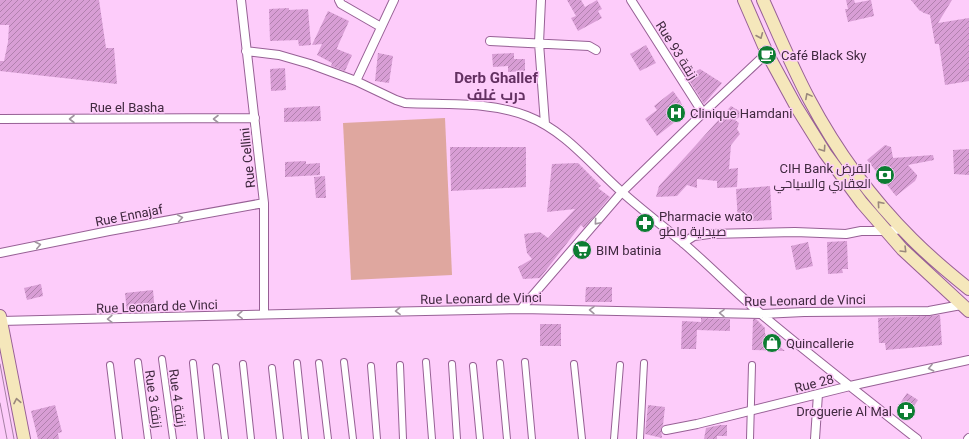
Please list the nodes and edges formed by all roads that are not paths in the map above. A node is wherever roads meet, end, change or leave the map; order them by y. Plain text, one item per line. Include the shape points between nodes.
1 (241, 0) edge
2 (339, 0) edge
3 (394, 0) edge
4 (541, 0) edge
5 (631, 0) edge
6 (744, 0) edge
7 (763, 0) edge
8 (381, 27) junction
9 (490, 41) dead end
10 (539, 43) junction
11 (596, 50) dead end
12 (246, 52) junction
13 (767, 53) junction
14 (356, 81) junction
15 (703, 113) junction
16 (255, 118) junction
17 (0, 119) edge
18 (545, 124) junction
19 (622, 192) junction
20 (264, 203) junction
21 (902, 229) junction
22 (887, 231) junction
23 (683, 242) junction
24 (0, 253) edge
25 (969, 289) edge
26 (965, 308) edge
27 (521, 309) junction
28 (264, 314) junction
29 (761, 314) junction
30 (1, 318) edge
31 (162, 359) dead end
32 (969, 360) edge
33 (138, 362) dead end
34 (344, 362) dead end
35 (426, 362) dead end
36 (525, 362) dead end
37 (644, 362) dead end
38 (193, 363) dead end
39 (297, 363) dead end
40 (319, 363) dead end
41 (500, 363) dead end
42 (243, 364) dead end
43 (452, 364) dead end
44 (574, 364) dead end
45 (110, 365) dead end
46 (400, 365) dead end
47 (620, 365) dead end
48 (752, 365) dead end
49 (371, 366) dead end
50 (473, 366) dead end
51 (216, 367) dead end
52 (272, 368) dead end
53 (850, 386) junction
54 (818, 394) junction
55 (751, 412) junction
56 (666, 430) dead end
57 (24, 439) edge
58 (119, 439) edge
59 (148, 439) edge
60 (173, 439) edge
61 (201, 439) edge
62 (225, 439) edge
63 (251, 439) edge
64 (280, 439) edge
65 (305, 439) edge
66 (328, 439) edge
67 (353, 439) edge
68 (377, 439) edge
69 (403, 439) edge
70 (432, 439) edge
71 (457, 439) edge
72 (480, 439) edge
73 (507, 439) edge
74 (532, 439) edge
75 (582, 439) edge
76 (614, 439) edge
77 (640, 439) edge
78 (750, 439) edge
79 (815, 439) edge
80 (917, 439) edge

1 - 12 street, Rue Cellini
2 - 8 street
3 - 8 street
4 - 10 street
5 - 15 street, Rue 93 زنقة
6 -> 13 main road
21 -> 7 main road via 863,183 820,118 800,82
8 - 14 street
9 - 10 street
10 - 11 street via 590,46
10 - 18 street
12 - 14 street via 279,55
12 - 16 street, Rue Cellini
13 - 15 street
13 -> 22 main road via 825,153 862,203
14 - 18 street via 405,103 492,107 527,116
15 - 19 street
16 -> 17 street, Rue el Basha
16 - 20 street, Rue Cellini
18 - 19 street via 577,149
19 - 23 street
19 -> 27 street
24 -> 20 street, Rue Ennajaf
20 - 28 street, Rue Cellini
21 - 22 street
21 - 25 main road
22 - 23 street via 846,234 709,234 694,236
22 -> 26 main road via 902,249
23 - 29 street
26 - 29 street, Rue Leonard de Vinci
27 -> 28 street, Rue Leonard de Vinci
29 -> 27 street, Rue Leonard de Vinci
28 -> 30 street, Rue Leonard de Vinci
29 - 53 street
57 -> 30 main road
31 - 60 street, Rue 4 زنقة
32 -> 53 street, Rue 28
33 - 59 street, Rue 3 زنقة
34 - 67 street
35 - 70 street
36 - 74 street
37 - 77 street
38 - 61 street
39 - 65 street
40 - 66 street
41 - 73 street
42 - 63 street
43 - 71 street
44 - 75 street
45 - 58 street
46 - 69 street
47 - 76 street
48 - 55 street
49 - 68 street
50 - 72 street
51 - 62 street
52 - 64 street
53 - 54 street, Rue 28
53 - 80 street
54 - 55 street, Rue 28
54 - 79 street
55 - 56 street, Rue 28
55 - 78 street

